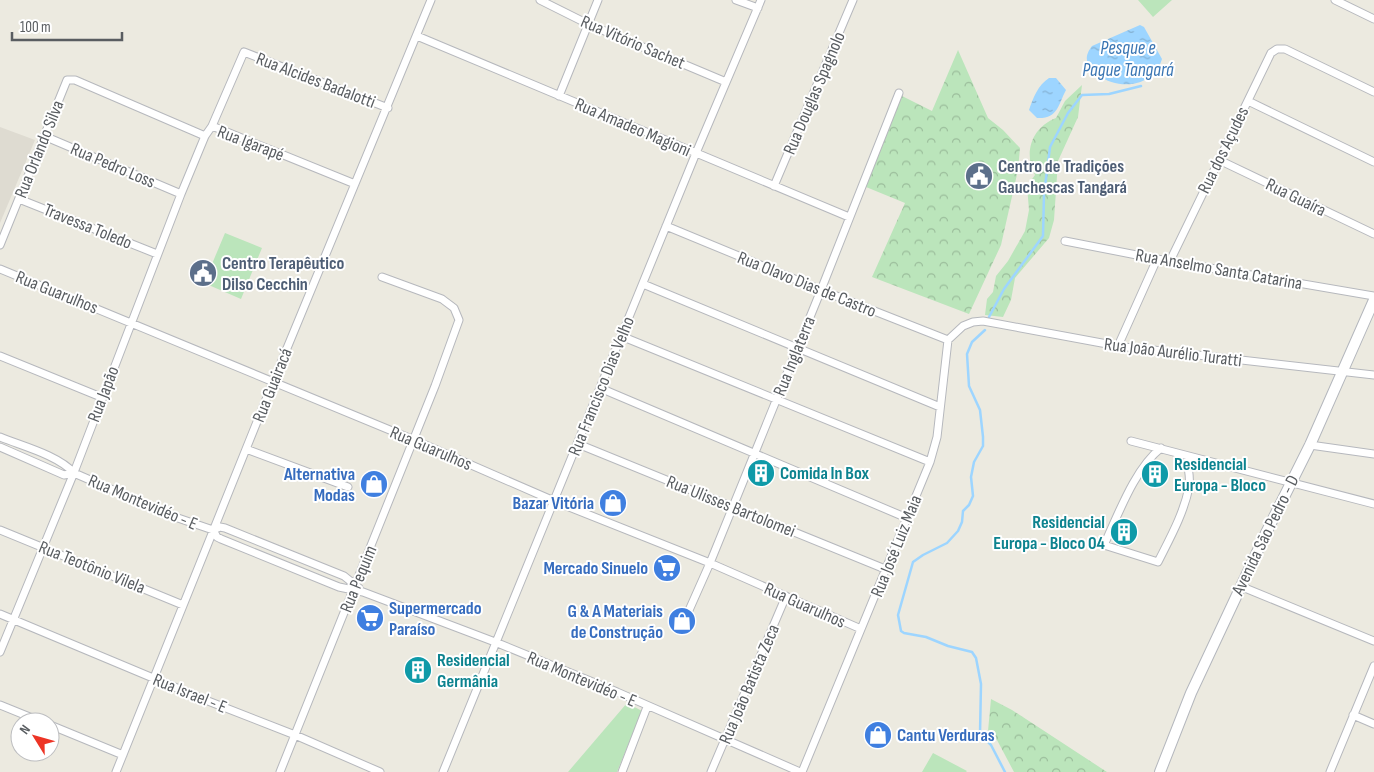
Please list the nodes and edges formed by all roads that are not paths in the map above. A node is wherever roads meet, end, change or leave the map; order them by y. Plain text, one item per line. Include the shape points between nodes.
1 (431, 0) edge
2 (540, 0) edge
3 (598, 0) edge
4 (736, 0) edge
5 (761, 0) edge
6 (853, 0) edge
7 (1335, 0) edge
8 (758, 8) junction
9 (1374, 19) edge
10 (588, 24) junction
11 (417, 36) junction
12 (67, 80) joint
13 (726, 82) junction
14 (1374, 92) edge
15 (899, 93) dead end
16 (559, 96) junction
17 (1248, 101) junction
18 (388, 108) junction
19 (212, 126) junction
20 (44, 136) junction
21 (205, 136) junction
22 (696, 153) junction
23 (1219, 160) junction
24 (1374, 162) edge
25 (355, 184) junction
26 (774, 186) junction
27 (181, 194) junction
28 (19, 199) junction
29 (849, 217) junction
30 (666, 226) junction
31 (1374, 234) edge
32 (1065, 241) dead end
33 (0, 245) edge
34 (157, 254) junction
35 (1156, 259) junction
36 (1170, 262) junction
37 (0, 270) edge
38 (382, 277) dead end
39 (643, 284) junction
40 (821, 290) junction
41 (1374, 296) edge
42 (1374, 300) edge
43 (131, 322) junction
44 (621, 336) junction
45 (948, 340) junction
46 (1118, 346) junction
47 (797, 348) junction
48 (0, 356) edge
49 (1344, 372) junction
50 (1374, 375) edge
51 (273, 382) junction
52 (600, 388) junction
53 (102, 397) junction
54 (776, 399) junction
55 (940, 407) junction
56 (0, 437) edge
57 (414, 440) junction
58 (1131, 441) dead end
59 (578, 444) junction
60 (1310, 445) junction
61 (0, 447) edge
62 (1161, 448) junction
63 (246, 449) junction
64 (754, 453) junction
65 (1374, 454) edge
66 (1187, 456) junction
67 (930, 462) junction
68 (74, 473) junction
69 (1291, 482) junction
70 (348, 488) dead end
71 (554, 501) junction
72 (1374, 504) edge
73 (732, 507) junction
74 (907, 518) junction
75 (0, 530) edge
76 (213, 530) junction
77 (42, 546) junction
78 (710, 564) junction
79 (885, 569) junction
80 (1240, 586) junction
81 (355, 588) junction
82 (786, 596) junction
83 (183, 605) junction
84 (0, 614) edge
85 (686, 617) dead end
86 (13, 619) junction
87 (861, 629) junction
88 (1374, 641) edge
89 (495, 642) junction
90 (0, 652) edge
91 (1374, 666) edge
92 (154, 678) junction
93 (0, 704) edge
94 (648, 707) junction
95 (19, 712) edge
96 (1353, 715) junction
97 (1374, 724) edge
98 (60, 729) edge
99 (295, 735) junction
100 (725, 740) junction
101 (123, 755) junction
102 (116, 772) edge
103 (280, 772) edge
104 (380, 772) edge
105 (443, 772) edge
106 (622, 772) edge
107 (711, 772) edge
108 (801, 772) edge
109 (1160, 772) edge
110 (1330, 772) edge

1 - 11 street, Rua Guairacá
2 - 10 street, Rua Vitório Sachet
3 - 10 street
4 - 8 street
5 - 8 street, Rua Francisco Dias Velho
6 - 26 street, Rua Douglas Spagnolo
7 - 9 street
8 - 13 street, Rua Francisco Dias Velho
10 - 13 street, Rua Vitório Sachet
10 - 16 street
11 - 16 street, Rua Amadeo Magioni
11 - 18 street, Rua Guairacá
12 - 20 street, Rua Orlando Silva
12 - 21 street, Rua Igarapé via 74,80
13 - 22 street, Rua Francisco Dias Velho
14 - 17 street, Rua dos Açudes via 1284,49 1277,49 1271,53
15 - 29 street, Rua Inglaterra
16 - 22 street, Rua Amadeo Magioni
17 - 23 street, Rua dos Açudes
17 - 24 street
18 - 19 street, Rua Alcides Badalotti via 244,52
18 - 25 street, Rua Guairacá
19 - 21 street, Rua Igarapé
19 - 25 street, Rua Igarapé
20 - 27 street, Rua Pedro Loss
20 - 28 street, Rua Orlando Silva
21 - 27 street, Rua Japão
22 - 26 street, Rua Amadeo Magioni
22 - 30 street, Rua Francisco Dias Velho
23 - 31 street, Rua Guaíra
23 - 36 street, Rua dos Açudes
25 - 51 street, Rua Guairacá
26 - 29 street, Rua Amadeo Magioni
27 - 34 street, Rua Japão
28 - 33 street, Rua Orlando Silva
28 - 34 street, Travessa Toledo
29 - 40 street, Rua Inglaterra
30 - 39 street, Rua Francisco Dias Velho
30 - 40 street, Rua Olavo Dias de Castro
32 - 35 street, Rua Anselmo Santa Catarina
34 - 43 street, Rua Japão
35 - 36 street, Rua Anselmo Santa Catarina
35 - 46 street
36 - 41 street, Rua Anselmo Santa Catarina
37 - 43 street, Rua Guarulhos
38 - 57 street, Rua Pequim via 442,300 454,308 459,320
39 - 44 street, Rua Francisco Dias Velho
39 - 47 street
40 - 45 street, Rua Olavo Dias de Castro
40 - 47 street, Rua Inglaterra
42 - 49 street, Avenida São Pedro - D
43 - 51 street, Rua Guarulhos
43 - 53 street, Rua Japão
44 - 52 street, Rua Francisco Dias Velho
44 - 54 street
45 - 46 street, Rua João Aurélio Turatti via 958,329 973,322 983,322
45 - 55 street, Rua José Luiz Maia
46 - 49 street, Rua João Aurélio Turatti
47 - 54 street, Rua Inglaterra
47 - 55 street
48 - 53 street
49 - 50 street, Rua João Aurélio Turatti
49 - 60 street, Avenida São Pedro - D
51 - 57 street, Rua Guarulhos
51 - 63 street, Rua Guairacá
52 - 59 street, Rua Francisco Dias Velho
52 - 64 street
53 - 68 street, Rua Japão
54 - 64 street, Rua Inglaterra
54 - 67 street
55 - 67 street, Rua José Luiz Maia
56 - 68 street, Rua Montevidéo - E via 49,457
57 - 71 street, Rua Guarulhos
57 - 81 street, Rua Pequim
58 - 62 street
59 - 71 street, Rua Francisco Dias Velho
59 - 73 street, Rua Ulisses Bartolomei
60 - 65 street
60 - 69 street, Avenida São Pedro - D
61 - 68 street, Rua Montevidéo - E via 64,475
62 - 66 street
62 - 66 street via 1151,456 1138,476 1104,545 1158,562 1178,522 1190,485
63 - 70 street
63 - 76 street, Rua Guairacá
64 - 73 street, Rua Inglaterra
64 - 74 street
66 - 69 street
67 - 74 street, Rua José Luiz Maia
68 - 76 street, Rua Montevidéo - E
68 - 77 street, Rua Japão
69 - 72 street
69 - 80 street, Avenida São Pedro - D
71 - 78 street, Rua Guarulhos
71 - 89 street, Rua Francisco Dias Velho
73 - 78 street, Rua Inglaterra
73 - 79 street, Rua Ulisses Bartolomei
74 - 79 street, Rua José Luiz Maia
75 - 77 street, Rua Teotônio Vilela
76 - 81 street, Rua Montevidéo - E via 221,539 339,587
76 - 81 street, Rua Montevidéo - E via 225,528 344,576
76 - 83 street, Rua Guairacá
77 - 83 street, Rua Teotônio Vilela
77 - 86 street, Rua Japão
78 - 82 street, Rua Guarulhos
78 - 85 street, Rua Inglaterra
79 - 87 street, Rua José Luiz Maia
80 - 88 street
80 - 109 street, Avenida São Pedro - D
81 - 89 street, Rua Montevidéo - E
81 - 99 street, Rua Pequim
82 - 87 street, Rua Guarulhos
82 - 100 street, Rua João Batista Zeca
83 - 92 street, Rua Guairacá
84 - 86 street, Rua Israel - E
86 - 90 street, Rua Japão
86 - 92 street, Rua Israel - E
87 - 108 street, Rua José Luiz Maia
89 - 94 street, Rua Montevidéo - E
89 - 105 street, Rua Francisco Dias Velho
91 - 96 street
92 - 99 street, Rua Israel - E
92 - 101 street, Rua Guairacá
93 - 95 street
94 - 100 street, Rua Montevidéo - E
94 - 106 street
96 - 97 street
96 - 110 street
98 - 101 street
99 - 103 street, Rua Pequim
99 - 104 street, Rua Israel - E
100 - 107 street, Rua João Batista Zeca
100 - 108 street, Rua Montevidéo - E
101 - 102 street, Rua Guairacá

